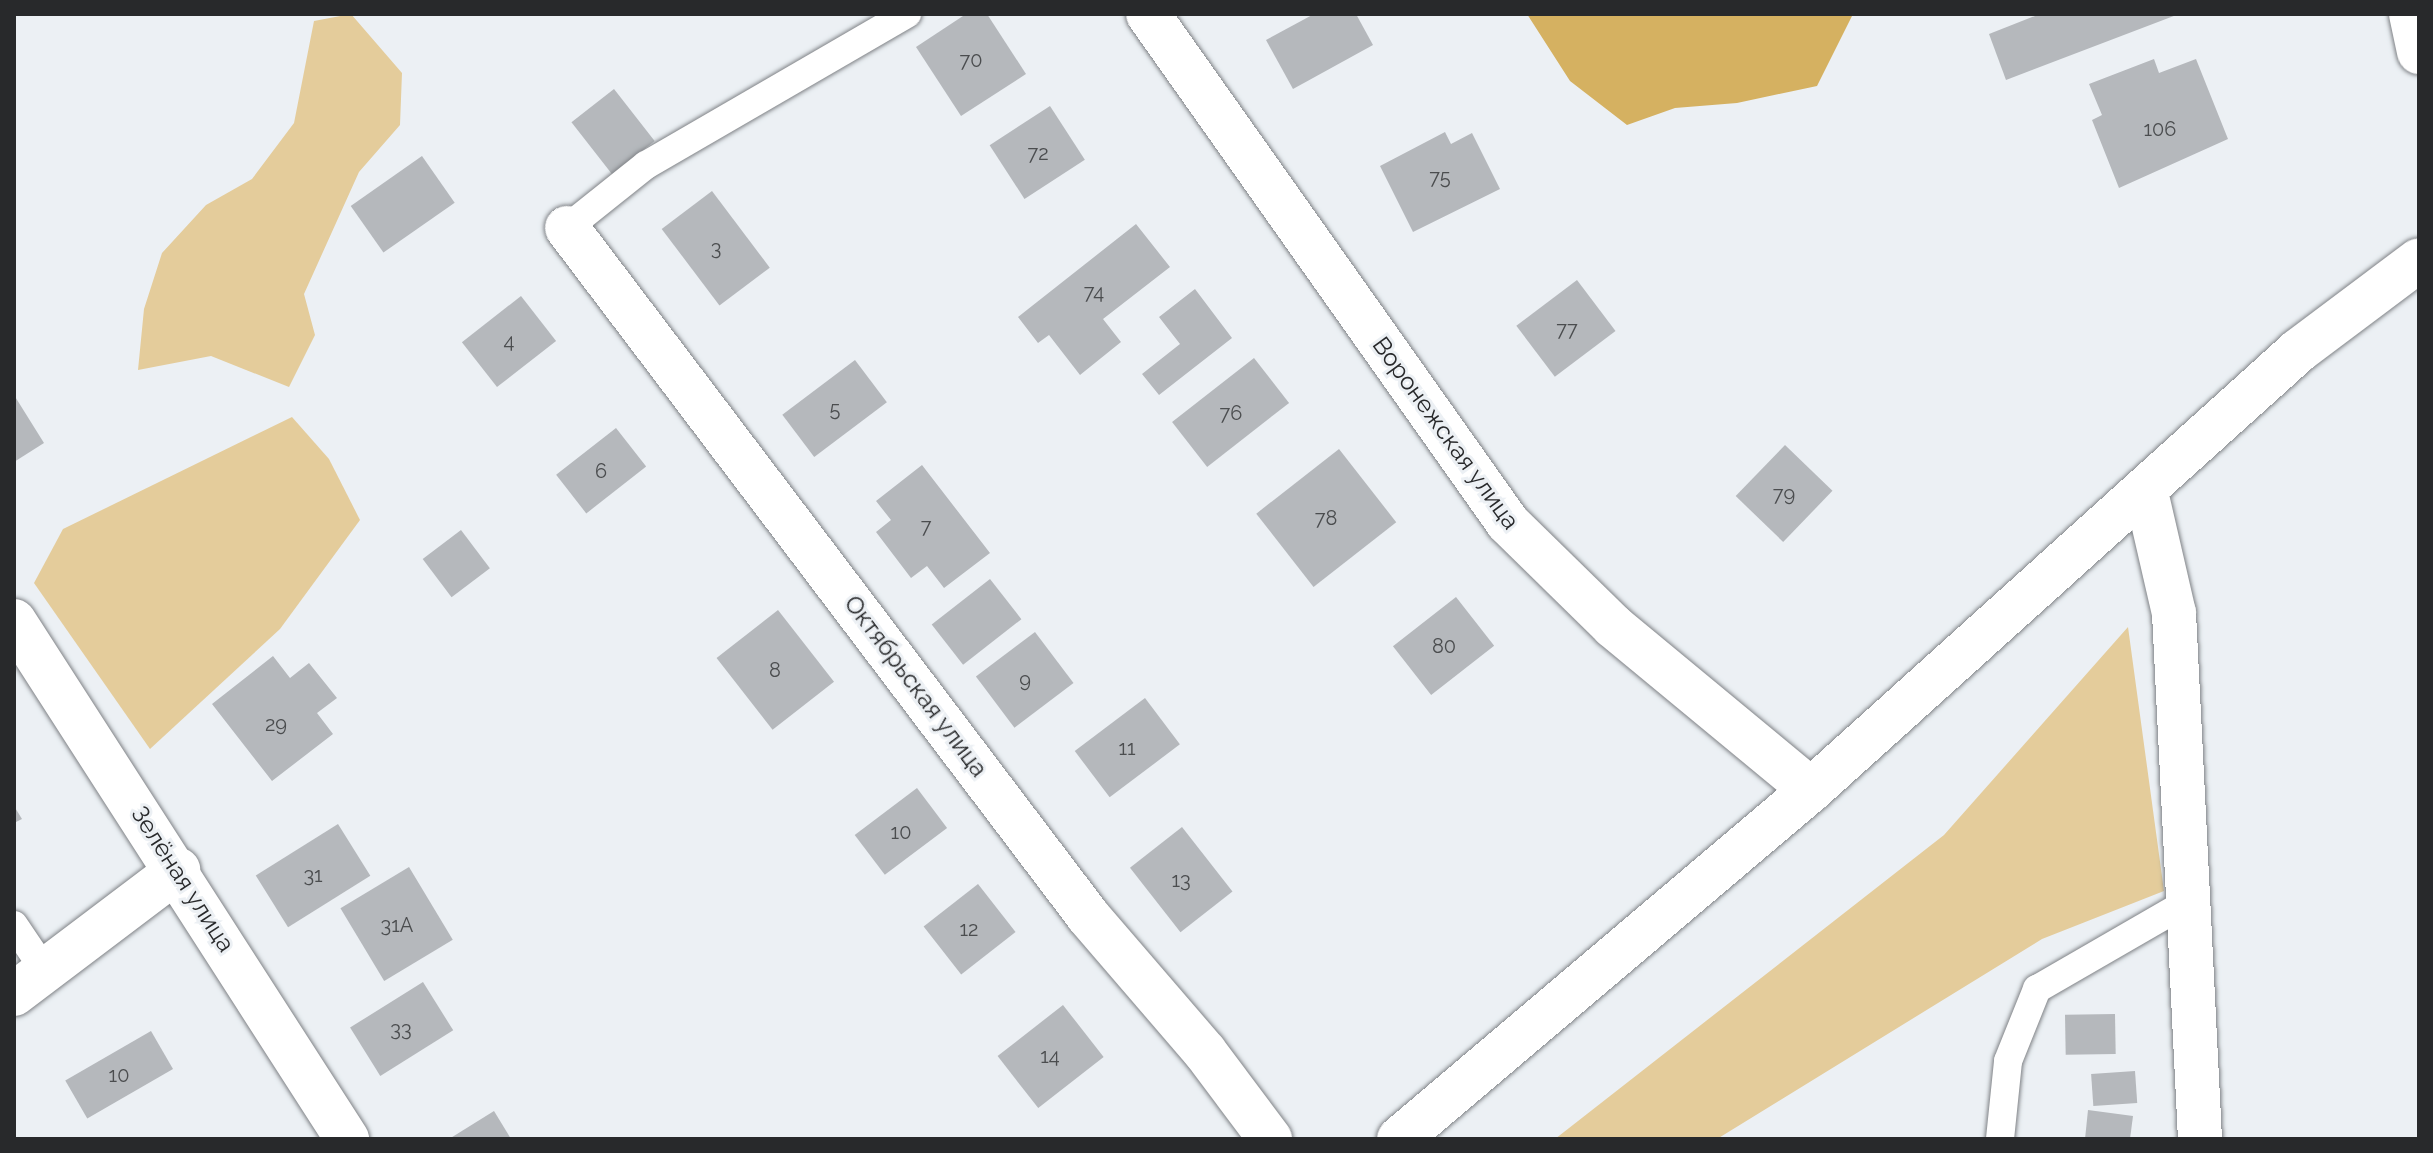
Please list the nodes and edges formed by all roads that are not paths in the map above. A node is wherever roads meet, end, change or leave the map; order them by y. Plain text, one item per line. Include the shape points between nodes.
1 (907, 14) edge
2 (1148, 14) edge
3 (2411, 14) edge
4 (2419, 52) edge
5 (567, 228) joint
6 (2419, 260) edge
7 (2146, 492) junction
8 (14, 621) edge
9 (1811, 790) junction
10 (178, 870) junction
11 (2186, 903) junction
12 (14, 925) edge
13 (29, 982) edge
14 (347, 1139) edge
15 (1270, 1139) edge
16 (1399, 1139) edge
17 (2000, 1139) edge
18 (2200, 1139) edge

1 - 5 lane via 646,165
2 - 9 street, Воронежская улица via 1508,523 1613,626
3 - 4 street
5 - 15 street, Октябрьская улица via 1088,916 1205,1052
6 - 7 street via 2298,351
7 - 9 street
7 - 11 street via 2174,613
8 - 10 street, Зелёная улица
9 - 16 street
10 - 13 street
10 - 14 street, Зелёная улица
11 - 17 lane via 2037,989 2008,1061
11 - 18 street
12 - 13 lane

